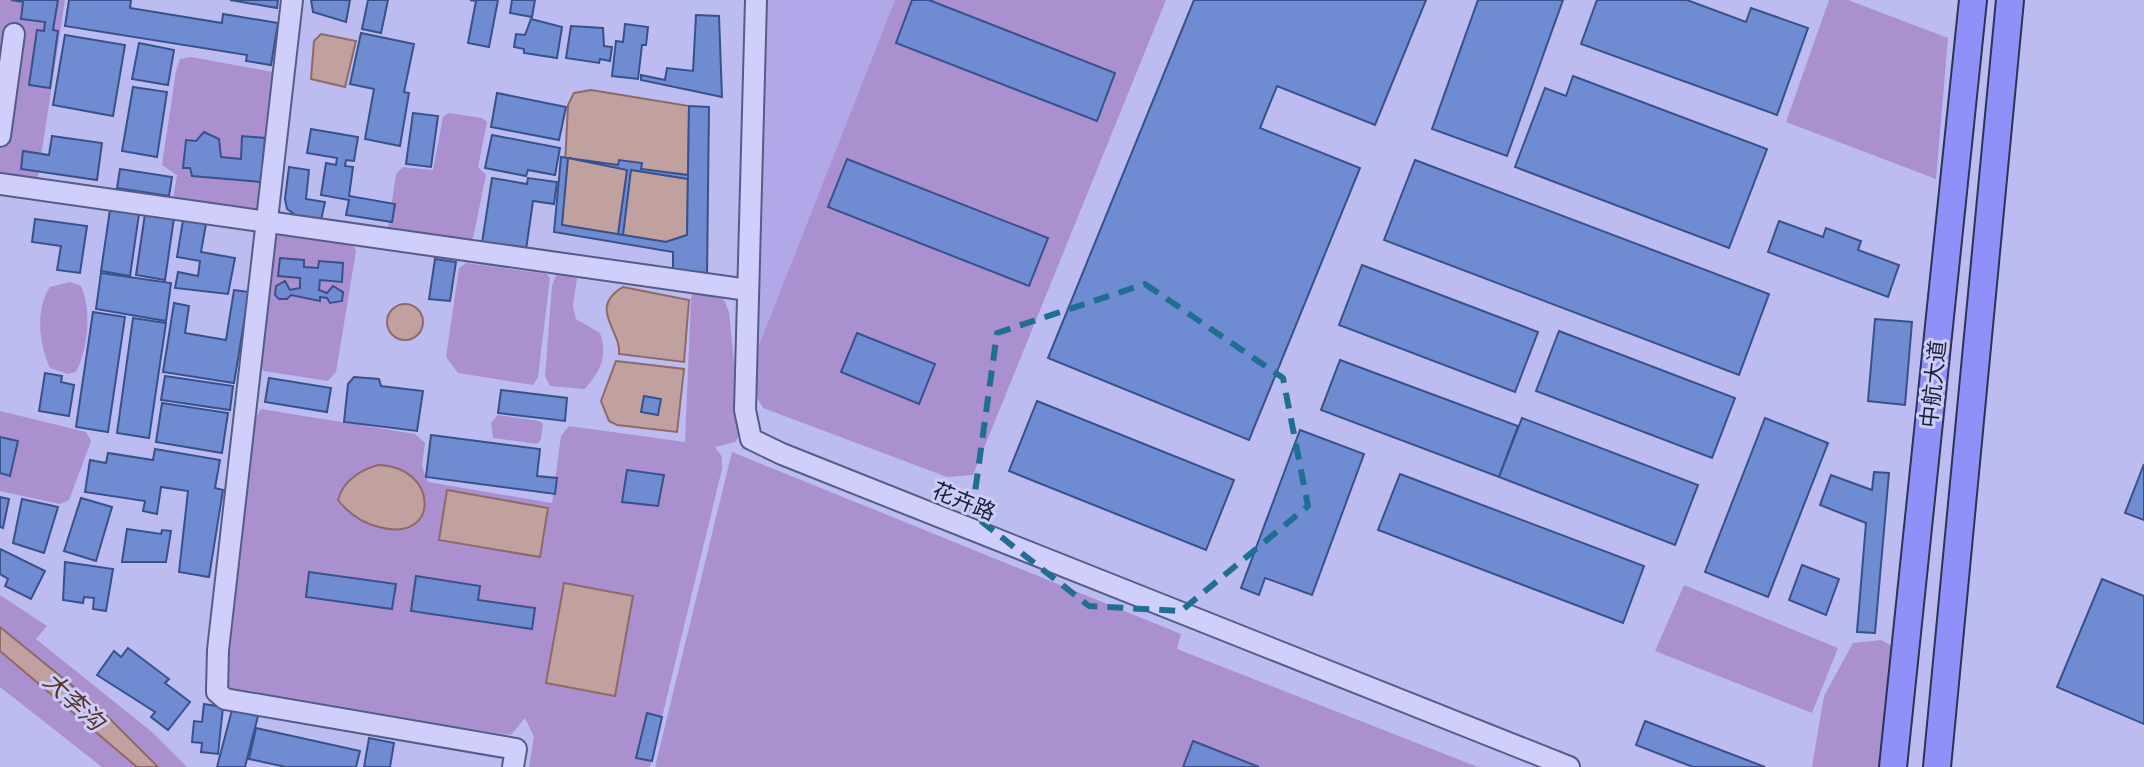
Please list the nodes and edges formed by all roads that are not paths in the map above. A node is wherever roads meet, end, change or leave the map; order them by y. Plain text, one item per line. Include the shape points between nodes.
1 (292, 0) edge
2 (756, 0) edge
3 (1973, 0) edge
4 (2010, 0) edge
5 (14, 34) dead end
6 (0, 136) edge
7 (0, 184) edge
8 (269, 222) junction
9 (748, 290) junction
10 (513, 767) edge
11 (1569, 767) edge
12 (1893, 767) edge
13 (1937, 767) edge

1 - 8 street
2 - 9 street, 花卉路
3 - 12 main road, 中航大道
4 - 13 main road, 中航大道
5 - 6 street
7 - 8 street
8 - 9 street
8 - 10 street via 217,692 225,699 516,749
9 - 11 street, 花卉路 via 745,410 751,439

